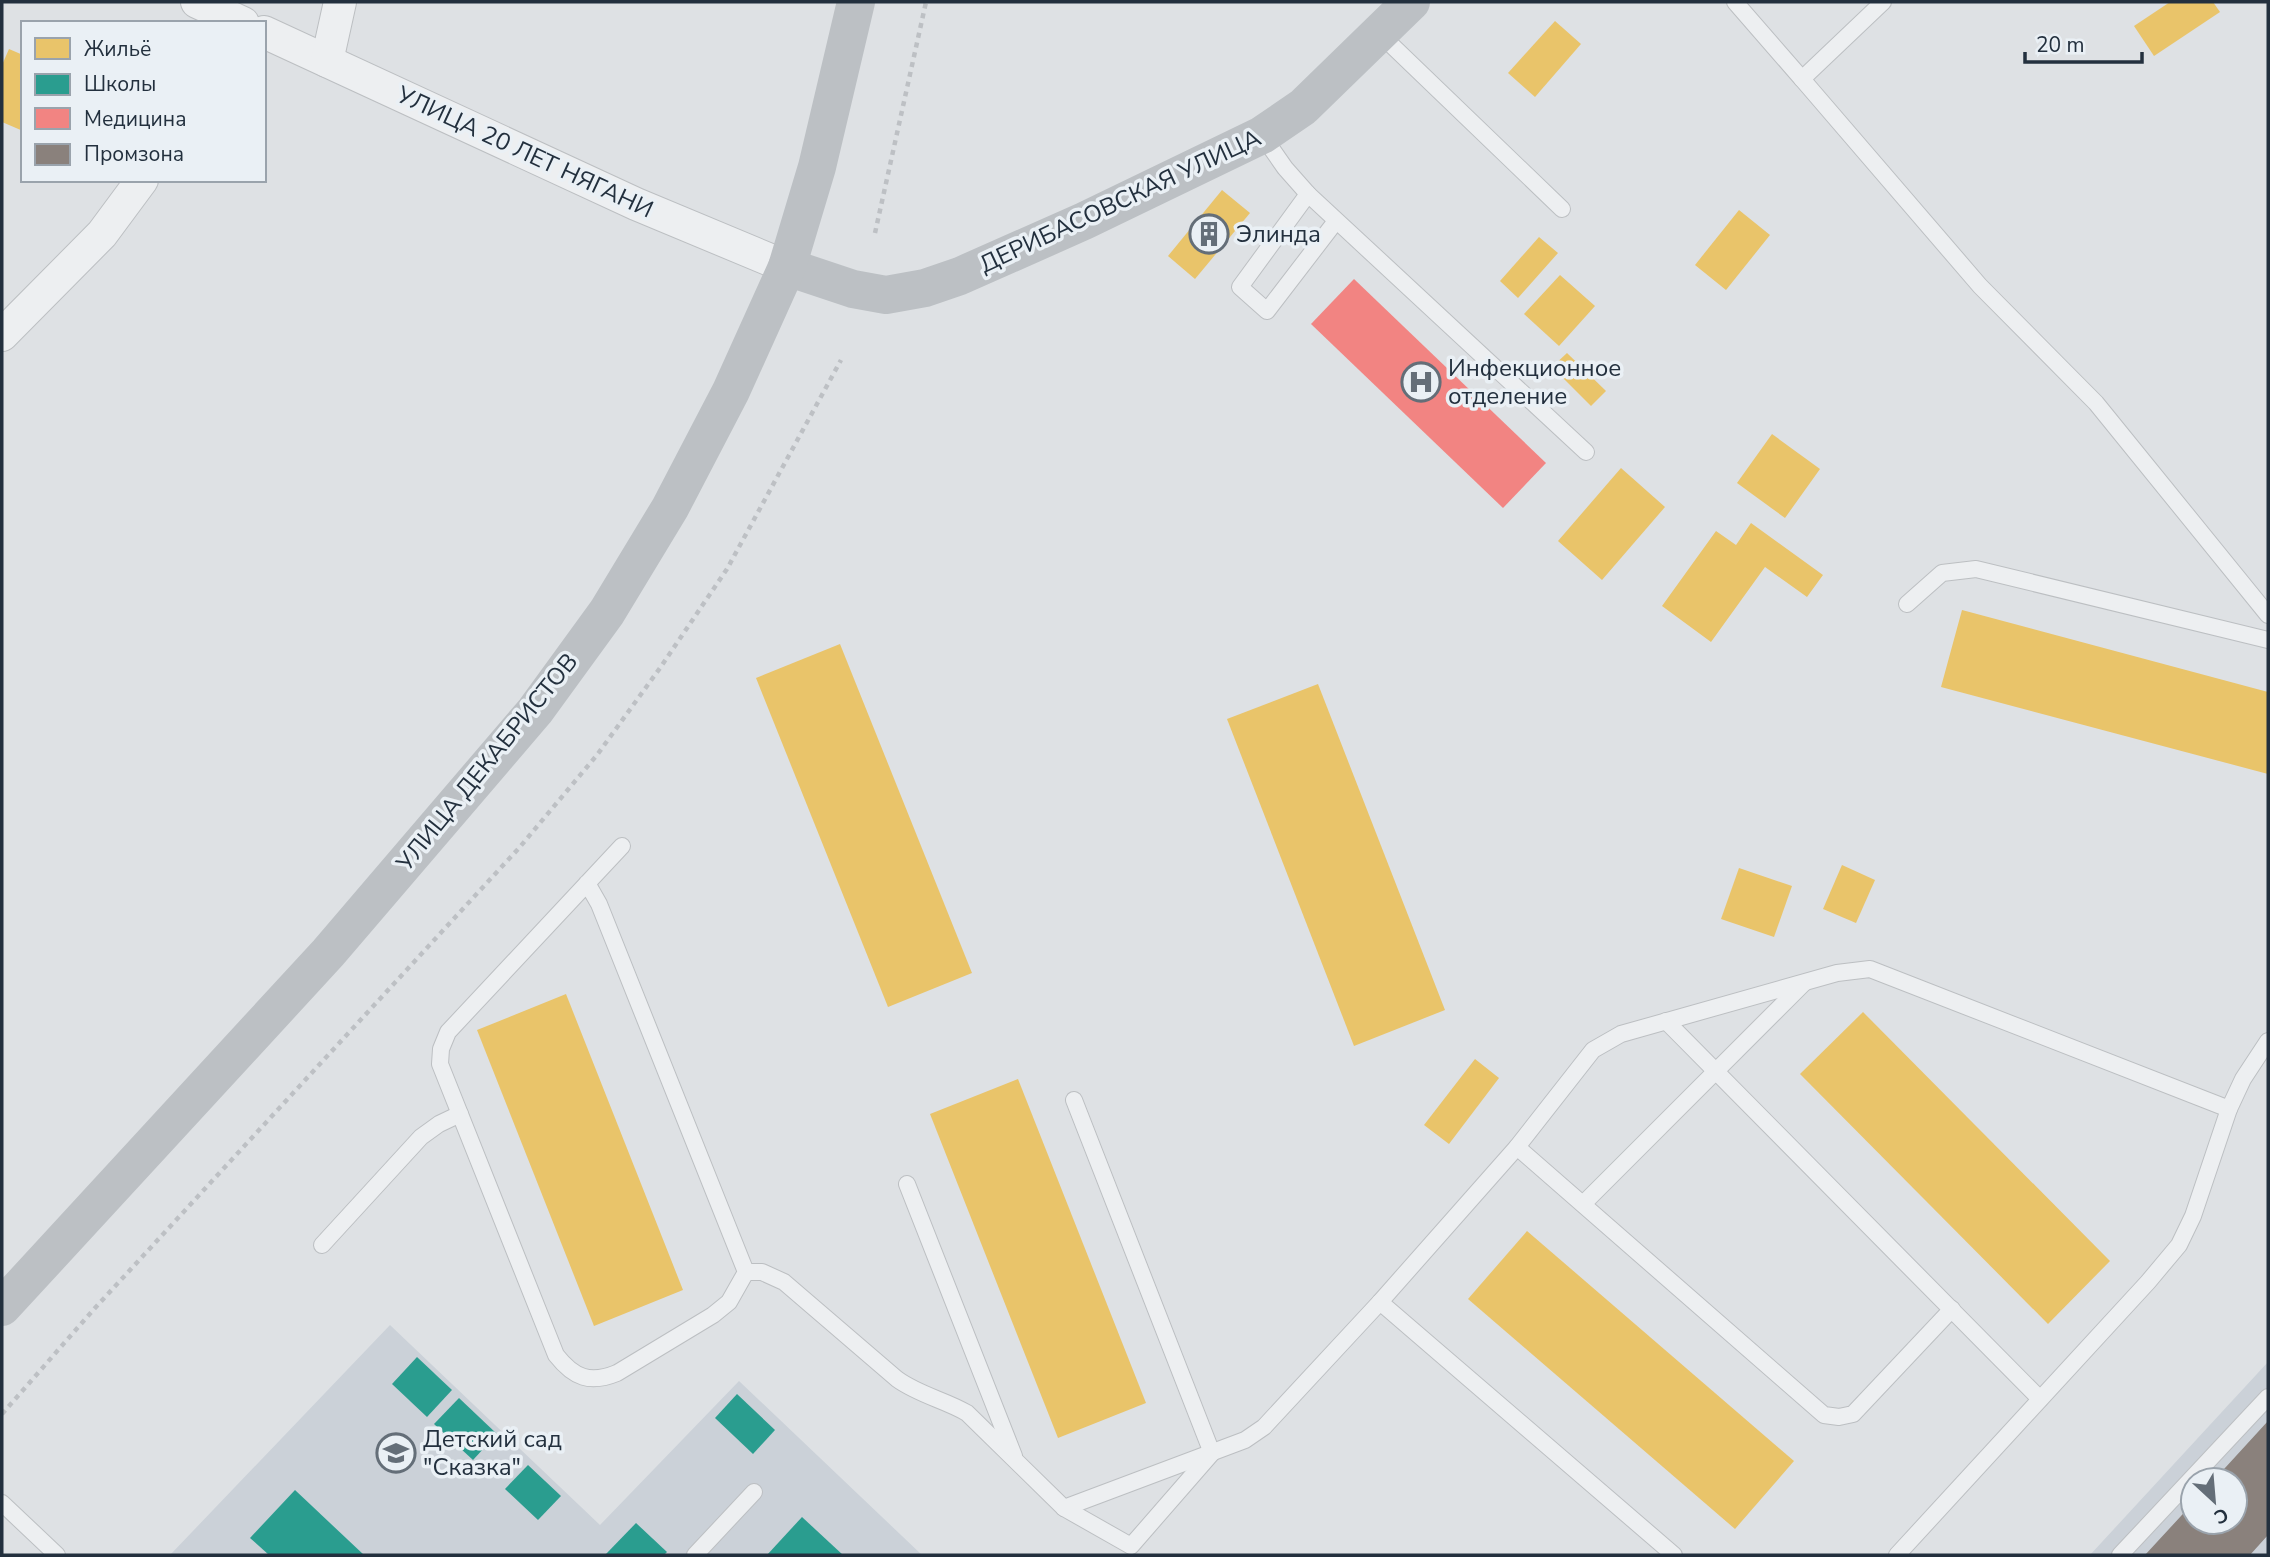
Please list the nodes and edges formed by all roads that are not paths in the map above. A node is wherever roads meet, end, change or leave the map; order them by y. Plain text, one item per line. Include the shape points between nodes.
1 (340, 2) edge
2 (856, 2) edge
3 (1411, 2) edge
4 (1735, 2) edge
5 (1883, 2) edge
6 (1379, 33) junction
7 (266, 34) edge
8 (327, 61) junction
9 (1802, 79) junction
10 (1262, 135) junction
11 (141, 182) edge
12 (1308, 194) junction
13 (1562, 209) dead end
14 (1336, 221) junction
15 (787, 267) junction
16 (2, 335) edge
17 (1586, 452) dead end
18 (1907, 604) dead end
19 (2268, 615) edge
20 (2268, 640) edge
21 (622, 845) dead end
22 (587, 883) junction
23 (1806, 981) junction
24 (1666, 1021) junction
25 (2268, 1041) edge
26 (1716, 1071) junction
27 (1074, 1100) dead end
28 (2229, 1109) junction
29 (460, 1114) junction
30 (1517, 1147) junction
31 (908, 1184) dead end
32 (1583, 1204) junction
33 (321, 1245) dead end
34 (746, 1272) junction
35 (1380, 1302) junction
36 (2, 1307) edge
37 (1952, 1309) junction
38 (2268, 1397) edge
39 (2040, 1399) junction
40 (1212, 1453) junction
41 (1016, 1461) junction
42 (754, 1492) dead end
43 (2, 1503) edge
44 (1064, 1508) junction
45 (57, 1555) edge
46 (695, 1555) edge
47 (1674, 1555) edge
48 (1897, 1555) edge
49 (2120, 1555) edge

1 - 8 street
2 - 15 main road, УЛИЦА ДЕКАБРИСТОВ via 817,167
3 - 6 main road, ДЕРИБАСОВСКАЯ УЛИЦА
4 - 9 lane
5 - 9 lane
6 - 10 main road, ДЕРИБАСОВСКАЯ УЛИЦА via 1303,107
6 - 13 lane
7 - 8 street, УЛИЦА 20 ЛЕТ НЯГАНИ
8 - 15 street, УЛИЦА 20 ЛЕТ НЯГАНИ via 636,204
9 - 19 lane via 1980,286 2096,403
10 - 12 lane
10 - 15 main road, ДЕРИБАСОВСКАЯ УЛИЦА via 1084,221 925,288 886,295
11 - 16 street via 102,234
12 - 14 lane
12 - 14 lane via 1240,287 1267,311
14 - 17 lane
15 - 36 main road, УЛИЦА ДЕКАБРИСТОВ via 731,391 670,508 607,612 535,711 328,953
18 - 20 lane via 1942,573 1976,569
21 - 22 lane
22 - 29 lane via 448,1032 440,1064
22 - 34 lane
23 - 24 lane
23 - 26 lane
23 - 28 lane via 1870,969
24 - 26 lane
24 - 30 lane via 1621,1034 1593,1050
25 - 28 lane
26 - 32 lane
26 - 37 lane
27 - 40 lane
28 - 39 lane via 2179,1245
29 - 33 lane via 421,1136
29 - 34 lane via 556,1355 567,1369 584,1378 602,1379 617,1373 713,1315 729,1302
30 - 32 lane
30 - 35 lane
31 - 41 lane
32 - 37 lane via 1824,1415 1839,1418 1853,1414
34 - 41 lane via 762,1272 784,1282 897,1379 967,1413
35 - 40 lane via 1264,1427
35 - 47 lane
37 - 39 lane
38 - 49 lane
39 - 48 lane
40 - 44 lane
40 - 44 lane via 1131,1546
41 - 44 lane
42 - 46 lane
43 - 45 lane

